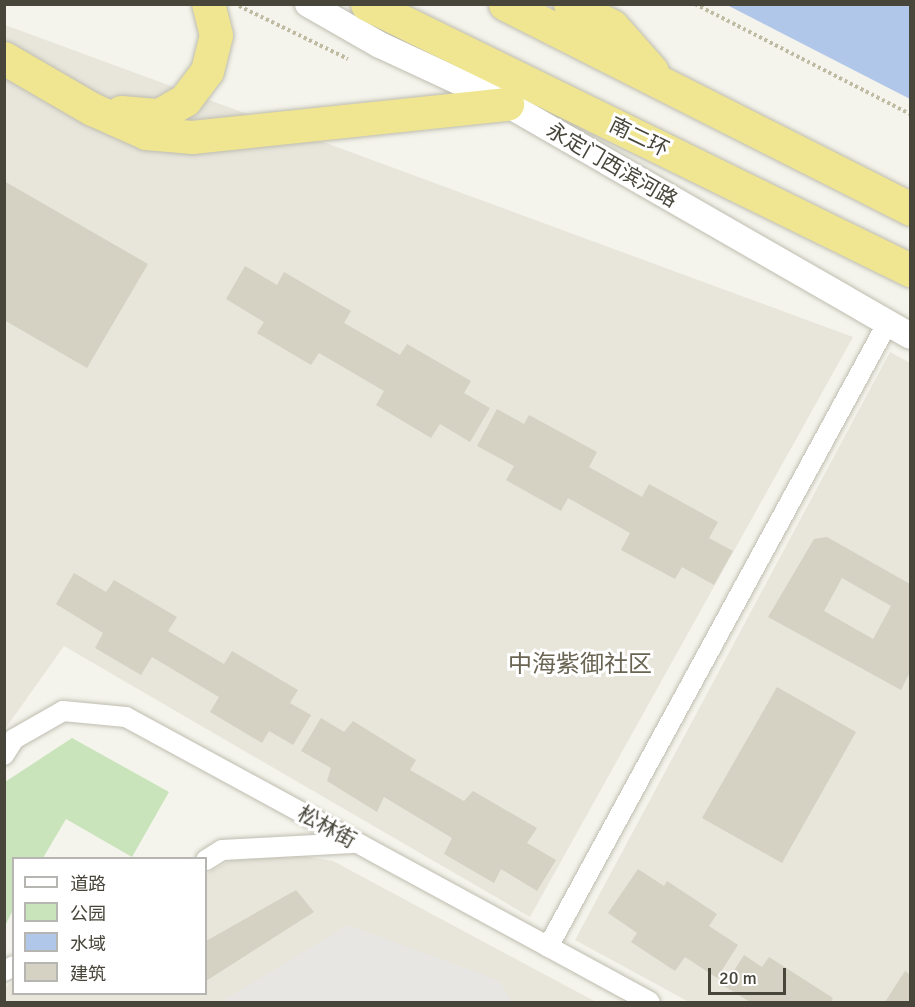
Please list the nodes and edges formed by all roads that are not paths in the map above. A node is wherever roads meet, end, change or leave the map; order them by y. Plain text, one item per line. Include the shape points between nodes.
1 (208, 4) edge
2 (308, 4) edge
3 (367, 4) edge
4 (506, 4) edge
5 (570, 4) edge
6 (4, 58) edge
7 (663, 84) junction
8 (507, 104) junction
9 (92, 109) junction
10 (910, 209) edge
11 (910, 270) edge
12 (887, 324) junction
13 (910, 336) edge
14 (4, 755) edge
15 (354, 843) junction
16 (207, 859) edge
17 (548, 947) junction
18 (650, 1002) edge

1 - 9 highway via 216,35 207,71 185,100 159,115
2 - 8 street, 永定门西滨河路 via 380,45
3 - 11 highway, 南二环
4 - 7 highway
5 - 7 highway via 612,26
6 - 9 highway
7 - 10 highway
8 - 9 highway via 192,137 146,133
8 - 12 street, 永定门西滨河路
12 - 13 street, 永定门西滨河路
12 - 17 street
14 - 15 street, 松林街 via 14,739 63,711 126,717
15 - 16 street via 222,850
15 - 17 street, 松林街
17 - 18 street, 松林街

